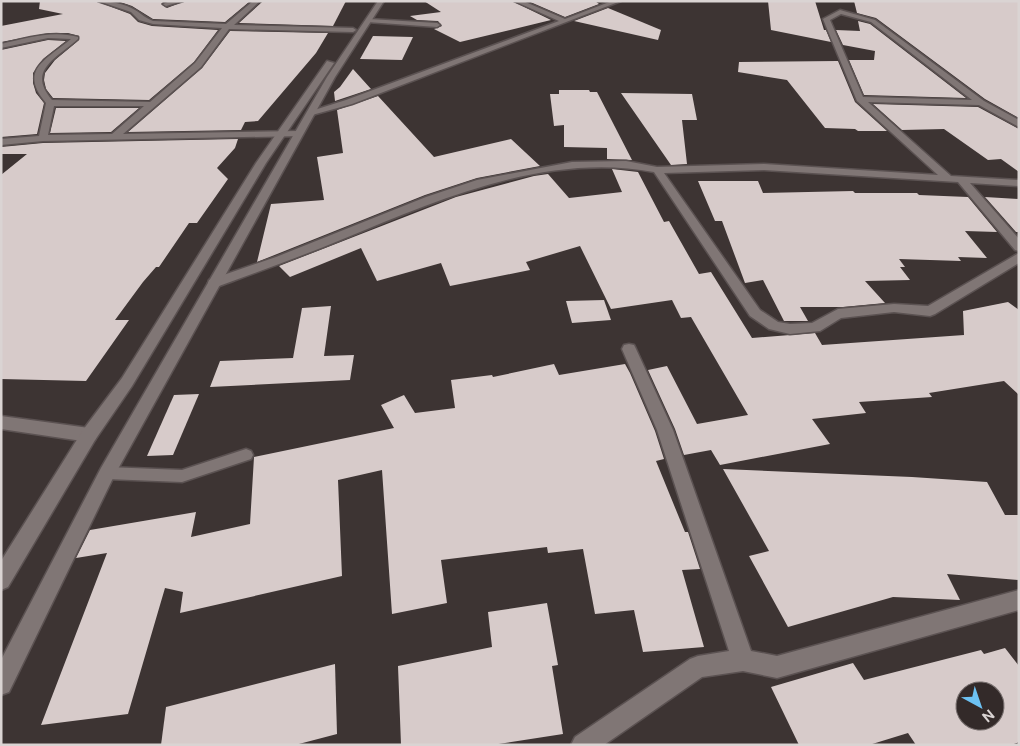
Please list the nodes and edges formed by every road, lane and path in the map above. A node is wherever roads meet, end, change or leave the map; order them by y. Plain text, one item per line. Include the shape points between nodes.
1 (101, 1) edge
2 (180, 1) edge
3 (257, 1) edge
4 (370, 1) edge
5 (381, 1) edge
6 (517, 1) edge
7 (618, 1) edge
8 (166, 4) dead end
9 (565, 21) junction
10 (369, 22) junction
11 (437, 25) dead end
12 (226, 28) junction
13 (353, 30) junction
14 (1, 46) edge
15 (860, 99) junction
16 (50, 103) junction
17 (981, 103) junction
18 (150, 104) junction
19 (312, 112) junction
20 (1019, 124) edge
21 (281, 134) junction
22 (298, 134) junction
23 (114, 136) junction
24 (44, 138) junction
25 (1, 142) edge
26 (657, 170) junction
27 (948, 179) junction
28 (962, 180) junction
29 (1019, 184) edge
30 (1019, 247) edge
31 (1019, 257) edge
32 (214, 283) junction
33 (629, 348) dead end
34 (1, 422) edge
35 (88, 435) junction
36 (246, 455) dead end
37 (107, 473) junction
38 (1, 580) edge
39 (1019, 600) edge
40 (743, 660) junction
41 (1, 684) edge
42 (583, 745) edge

1 - 12 street via 154,22
2 - 8 street
3 - 12 street
4 - 13 street
5 - 10 street
6 - 9 street
7 - 9 street
9 - 19 street via 349,102
10 - 11 street
10 - 19 street via 331,77
12 - 13 street
12 - 18 street via 198,65
13 - 21 street
14 - 16 street via 46,37 76,38 40,69 37,76 40,93
15 - 17 street
15 - 17 street via 826,19 840,9 873,21
15 - 27 street
16 - 18 street
16 - 24 street
17 - 20 street
18 - 23 street
19 - 22 street
21 - 22 street
21 - 23 street
21 - 35 street via 127,382
22 - 32 street
23 - 24 street
24 - 25 street
26 - 27 street via 764,167
26 - 31 street via 755,313 774,326 814,328 838,314 894,308 930,311
26 - 32 street via 626,164 572,165 481,182
27 - 28 street
28 - 29 street
28 - 30 street
32 - 37 street
33 - 40 street via 665,430
34 - 35 street
35 - 38 street
36 - 37 lane via 182,476
37 - 41 street
39 - 40 street via 777,667
40 - 42 street via 698,667

